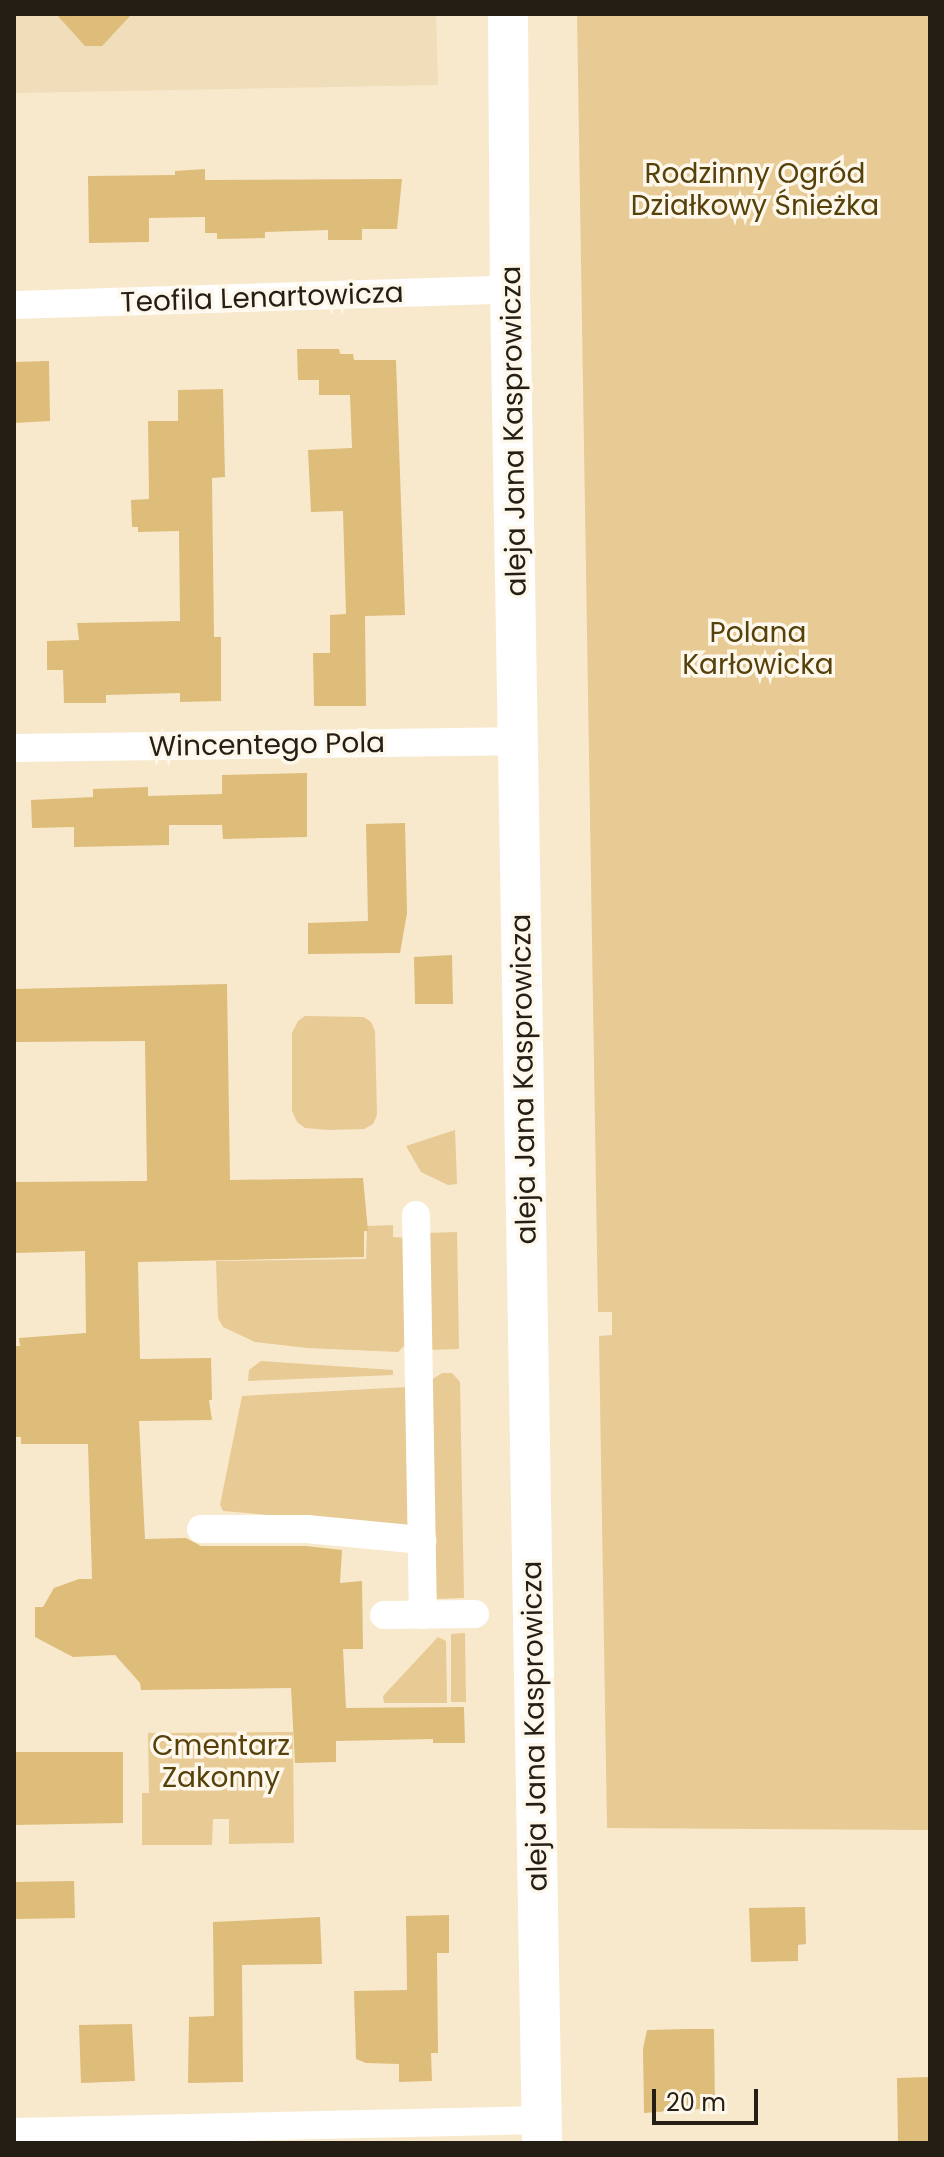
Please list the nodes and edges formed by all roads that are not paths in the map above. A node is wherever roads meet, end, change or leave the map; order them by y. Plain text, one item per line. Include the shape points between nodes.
1 (508, 14) edge
2 (510, 289) junction
3 (14, 305) edge
4 (520, 741) junction
5 (14, 748) edge
6 (416, 1215) dead end
7 (201, 1529) dead end
8 (422, 1540) junction
9 (475, 1614) dead end
10 (384, 1615) dead end
11 (423, 1615) junction
12 (14, 2132) edge
13 (542, 2132) edge

1 - 2 street, aleja Jana Kasprowicza
2 - 3 street, Teofila Lenartowicza
2 - 4 street, aleja Jana Kasprowicza
4 - 5 street, Wincentego Pola
4 - 13 street, aleja Jana Kasprowicza
6 - 8 street
7 - 8 street via 307,1529
8 - 11 street
9 - 11 street
10 - 11 street
12 - 13 street

